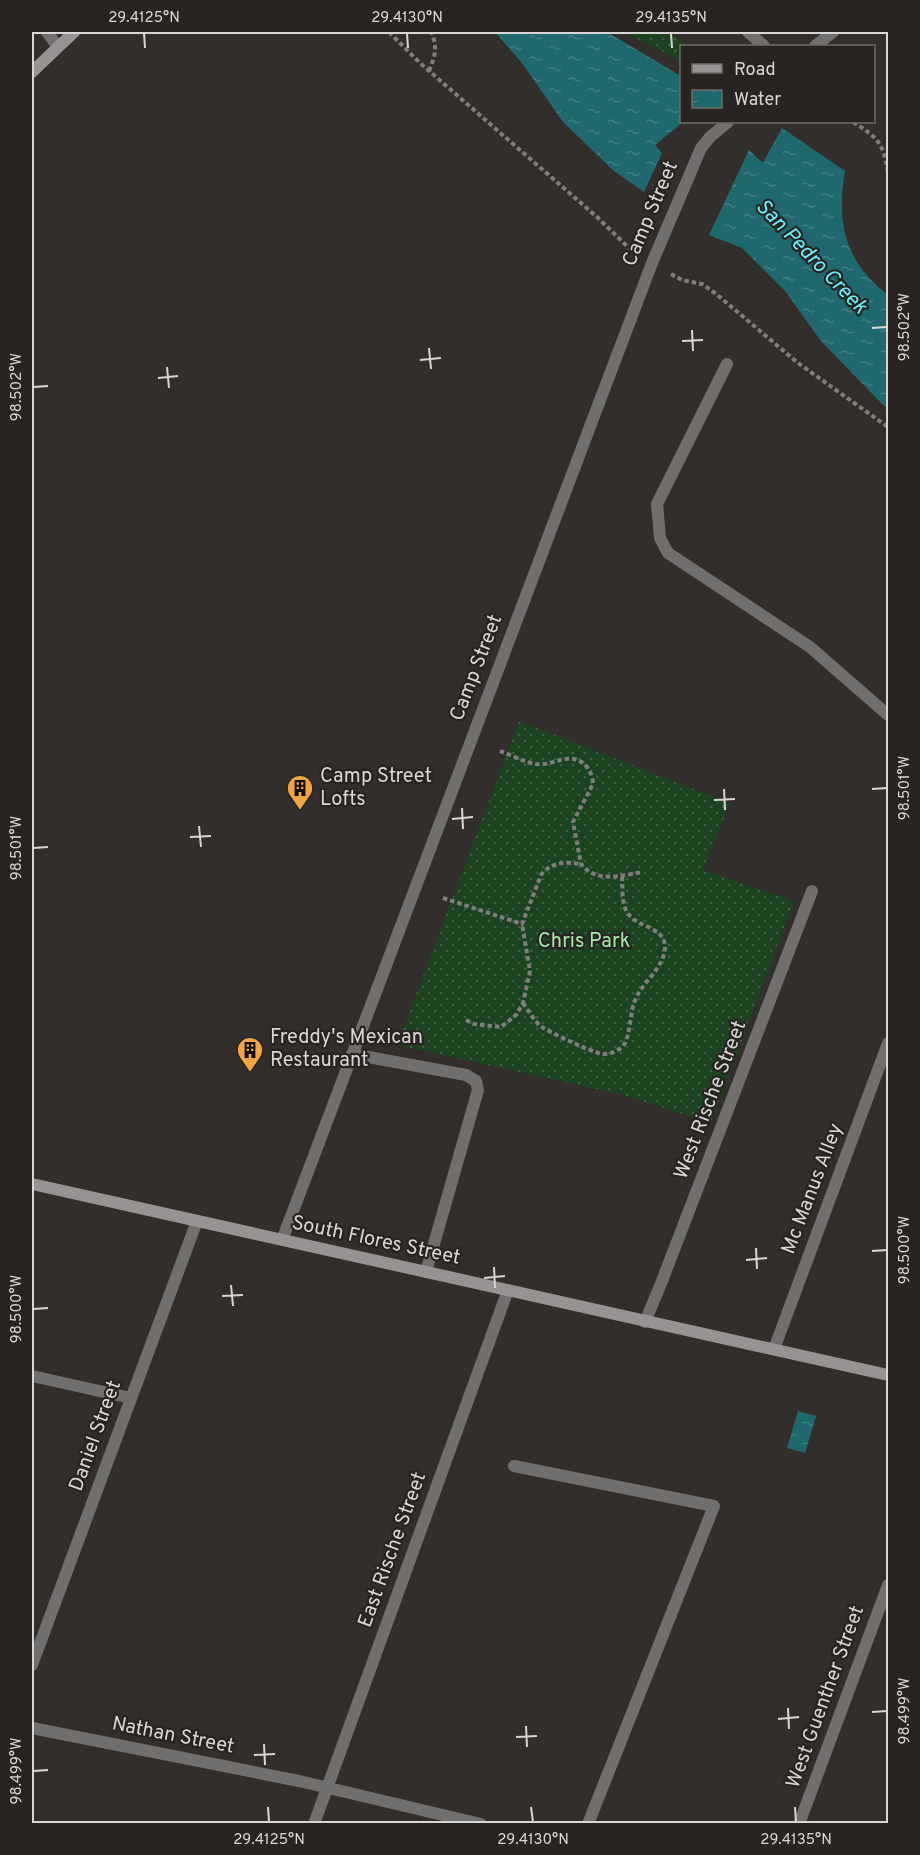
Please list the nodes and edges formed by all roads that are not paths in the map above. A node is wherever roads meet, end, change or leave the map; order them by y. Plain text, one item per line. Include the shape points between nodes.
1 (47, 32) edge
2 (74, 32) edge
3 (748, 32) edge
4 (833, 32) edge
5 (763, 45) edge
6 (816, 45) edge
7 (58, 47) junction
8 (32, 72) edge
9 (727, 123) edge
10 (727, 364) dead end
11 (888, 715) edge
12 (812, 891) dead end
13 (888, 1043) edge
14 (352, 1054) junction
15 (32, 1184) edge
16 (197, 1221) junction
17 (282, 1240) junction
18 (426, 1272) junction
19 (508, 1290) junction
20 (645, 1322) junction
21 (774, 1349) junction
22 (888, 1375) edge
23 (32, 1377) edge
24 (131, 1398) junction
25 (514, 1466) dead end
26 (888, 1585) edge
27 (32, 1665) edge
28 (32, 1728) edge
29 (326, 1787) junction
30 (314, 1824) edge
31 (482, 1824) edge
32 (588, 1824) edge
33 (799, 1824) edge

1 - 7 street
2 - 7 main road
3 - 5 street
4 - 6 street
7 - 8 main road
9 - 14 street, Camp Street via 701,148 652,263
10 - 11 street via 657,504 660,538 668,553 810,648
12 - 20 street, West Rische Street
13 - 21 street, Mc Manus Alley
14 - 17 street, Camp Street
14 - 18 street via 466,1075 476,1081 478,1090
15 - 16 main road, South Flores Street
16 - 17 main road, South Flores Street
16 - 24 street, Daniel Street
17 - 18 main road, South Flores Street
18 - 19 main road, South Flores Street
19 - 20 main road, South Flores Street
19 - 29 street, East Rische Street
20 - 21 main road, South Flores Street
21 - 22 main road, South Flores Street
23 - 24 street
24 - 27 street, Daniel Street
25 - 32 street via 714,1506
26 - 33 street, West Guenther Street
28 - 29 street, Nathan Street
29 - 30 street, East Rische Street
29 - 31 street, Nathan Street

